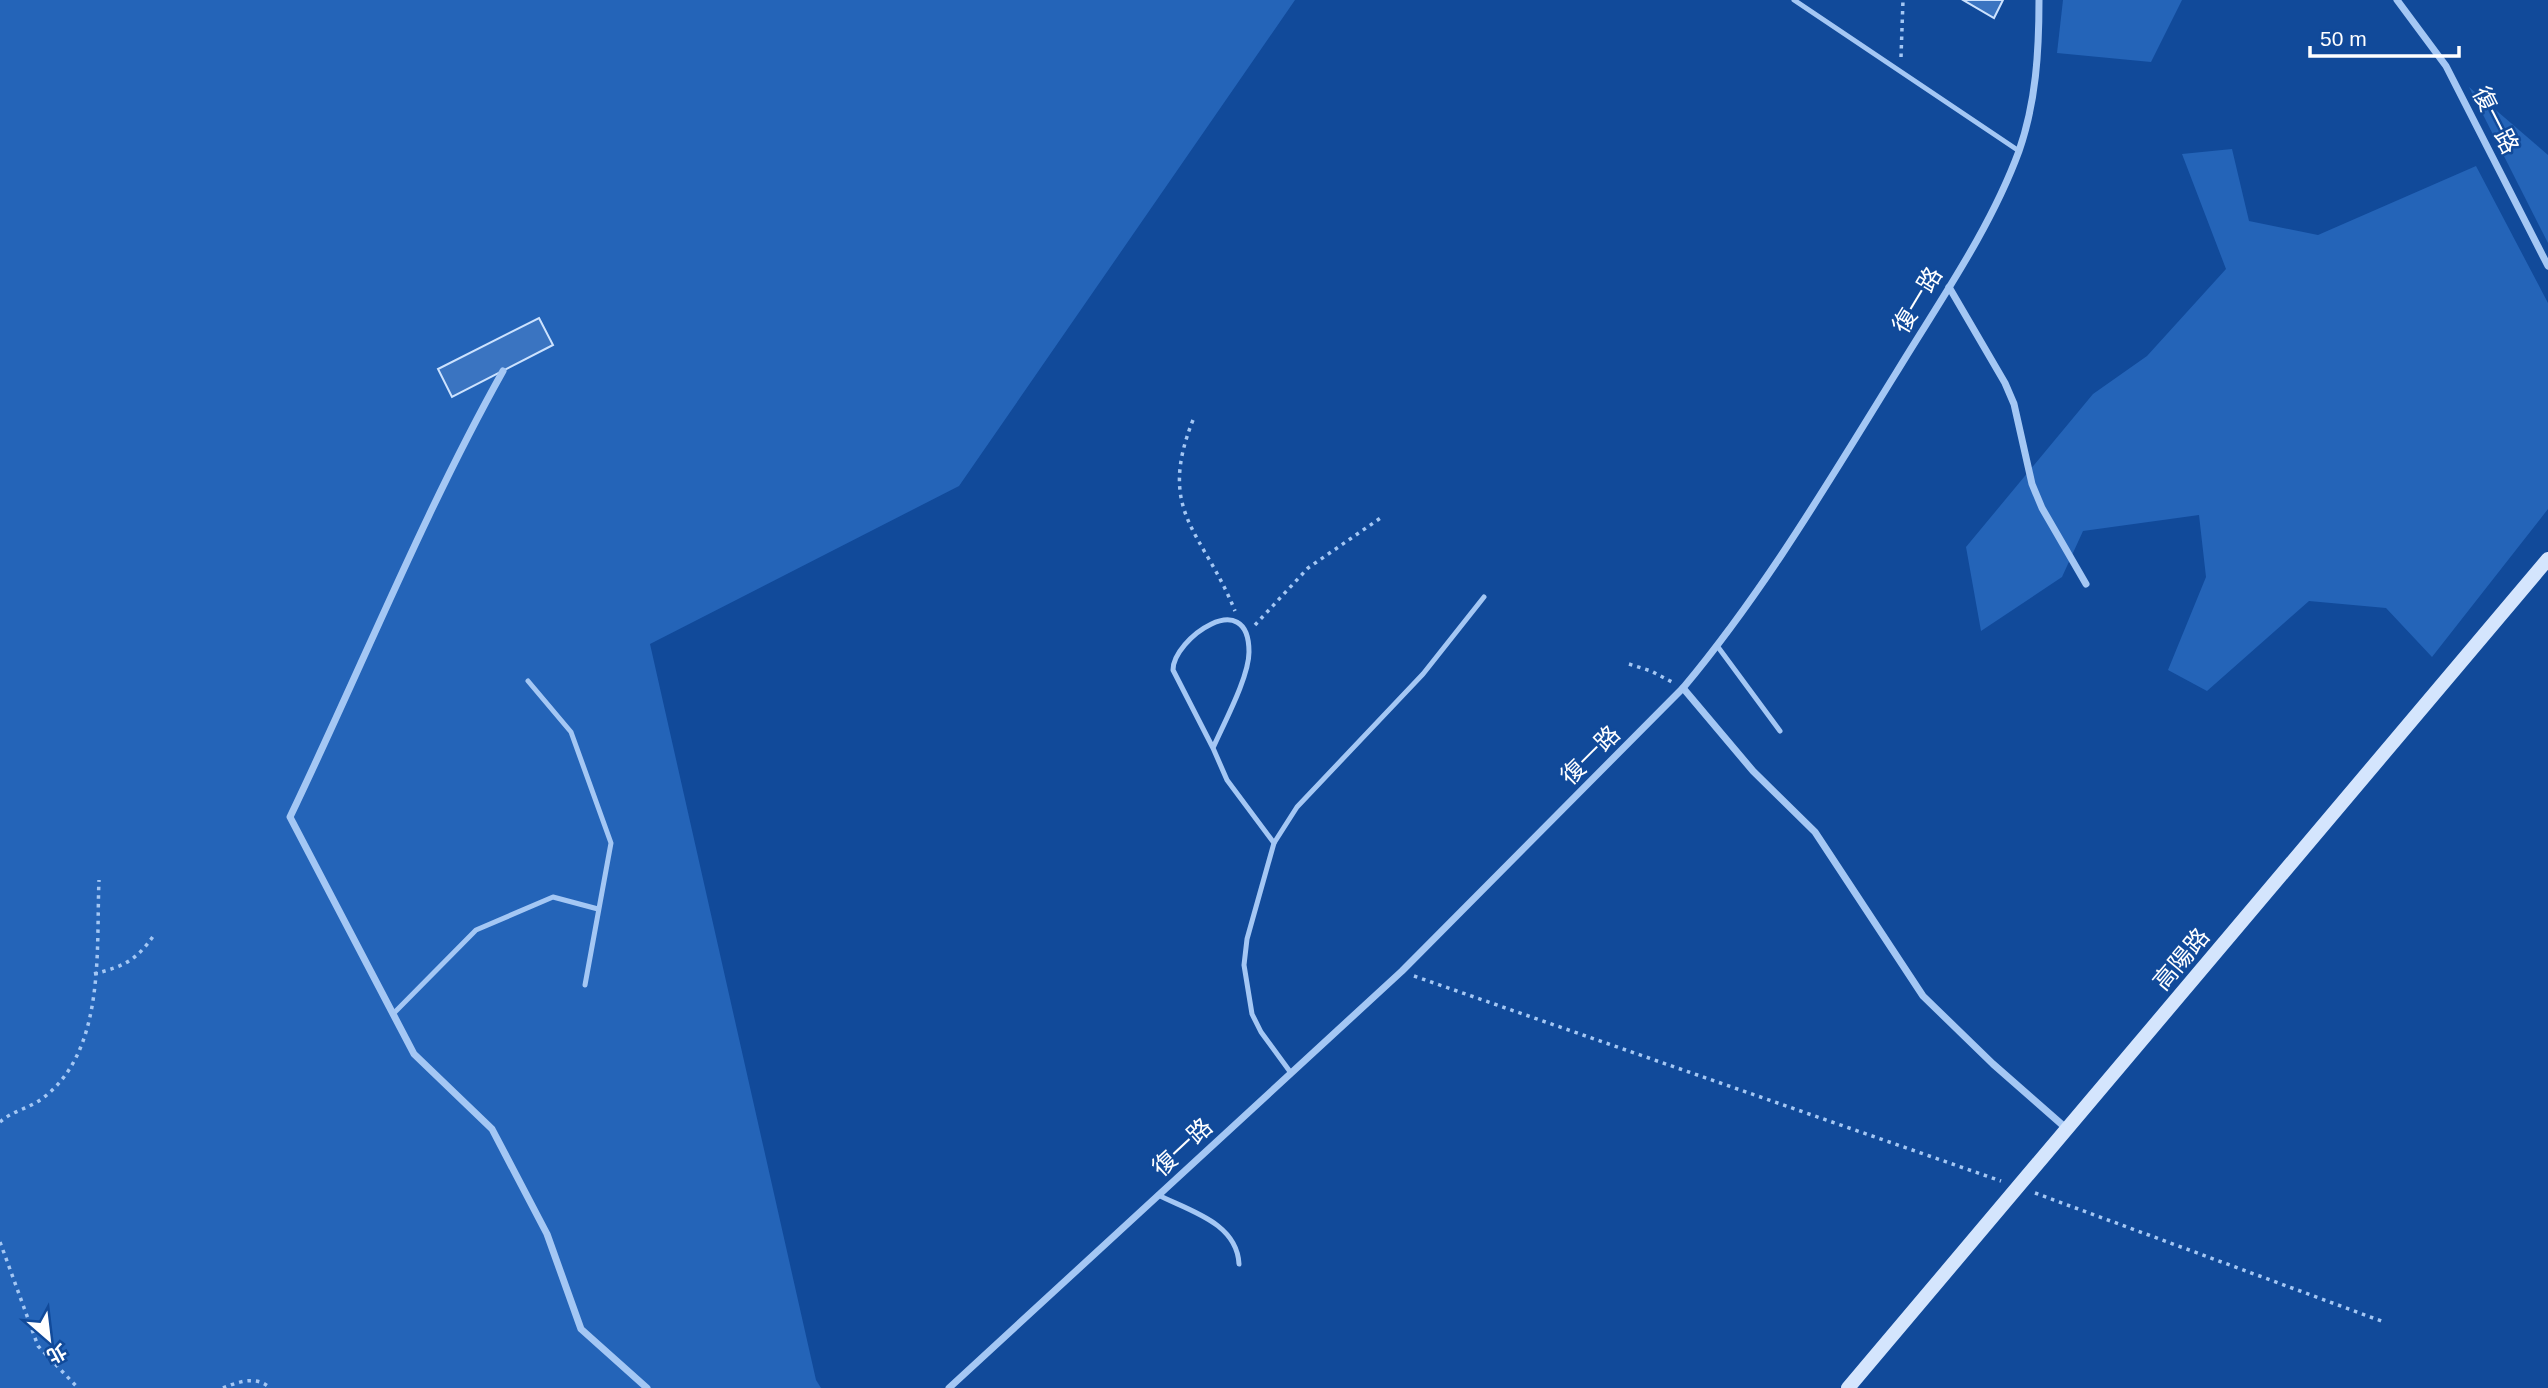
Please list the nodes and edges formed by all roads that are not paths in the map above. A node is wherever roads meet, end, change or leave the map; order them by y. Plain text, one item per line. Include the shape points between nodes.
1 (1794, 0) edge
2 (2039, 0) edge
3 (2398, 0) edge
4 (2019, 151) junction
5 (2548, 266) edge
6 (1949, 287) junction
7 (503, 371) dead end
8 (2548, 559) edge
9 (2086, 584) dead end
10 (1484, 597) dead end
11 (1718, 647) junction
12 (528, 681) dead end
13 (1683, 688) junction
14 (1780, 731) dead end
15 (1213, 748) junction
16 (1274, 843) junction
17 (598, 909) junction
18 (586, 985) dead end
19 (393, 1014) junction
20 (1291, 1073) junction
21 (2068, 1130) junction
22 (1158, 1195) junction
23 (1239, 1264) dead end
24 (647, 1388) edge
25 (949, 1388) edge
26 (1848, 1388) edge

1 - 4 lane
2 - 4 street, 復一路 via 2035,86
3 - 5 street, 復一路 via 2446,66
4 - 6 street, 復一路
6 - 9 street via 2005,383 2023,433 2037,496
6 - 11 street, 復一路 via 1786,549
7 - 19 street via 460,448 290,817
8 - 21 street, 高陽路
10 - 16 lane via 1423,674 1297,807
11 - 13 street, 復一路
11 - 14 lane
12 - 17 lane via 571,732 611,842
13 - 20 street, 復一路 via 1402,971
13 - 21 street via 1753,771 1815,832 1923,996
15 - 15 lane via 1249,652 1240,623 1223,619 1177,653 1173,662
15 - 16 lane via 1227,780
16 - 20 lane via 1244,965 1252,1014
17 - 18 lane
17 - 19 lane via 553,897 476,930
19 - 24 street via 414,1054 492,1129 547,1234 581,1329
20 - 22 street, 復一路
21 - 26 street, 高陽路
22 - 23 lane via 1225,1229 1238,1251
22 - 25 street, 復一路

